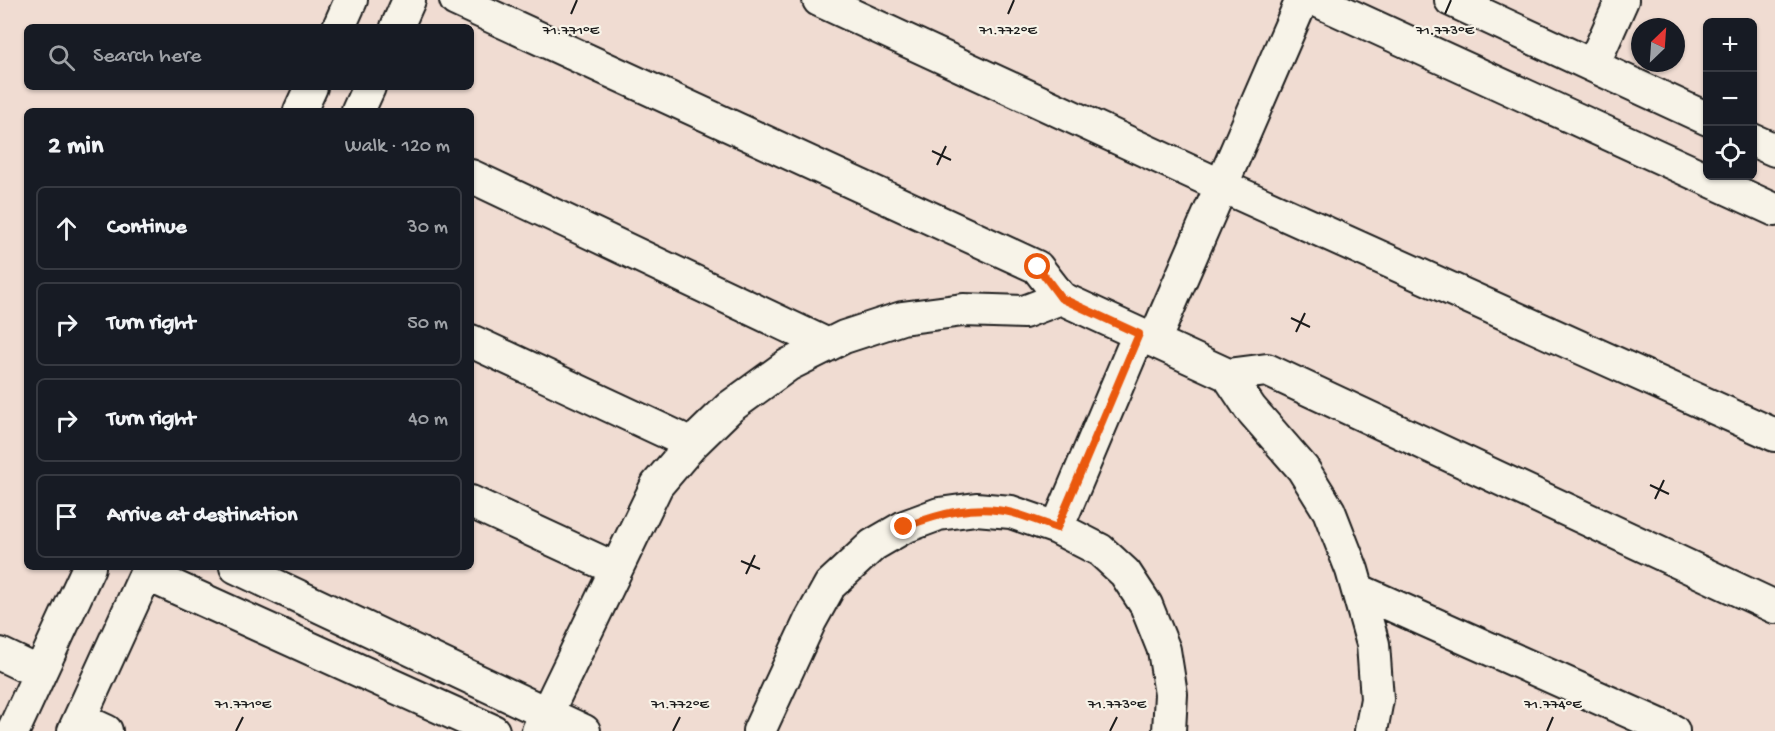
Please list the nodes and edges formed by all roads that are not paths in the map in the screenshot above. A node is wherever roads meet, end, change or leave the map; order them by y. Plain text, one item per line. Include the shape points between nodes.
1 (351, 0) edge
2 (409, 0) edge
3 (456, 0) edge
4 (819, 0) edge
5 (1302, 0) edge
6 (1317, 0) edge
7 (1622, 0) edge
8 (1464, 3) edge
9 (340, 24) edge
10 (398, 24) edge
11 (1593, 65) junction
12 (310, 90) edge
13 (368, 90) edge
14 (301, 108) edge
15 (359, 108) edge
16 (1703, 117) edge
17 (1757, 142) edge
18 (1775, 150) edge
19 (474, 177) edge
20 (1222, 186) junction
21 (1775, 210) edge
22 (1061, 298) junction
23 (1147, 338) junction
24 (474, 342) edge
25 (828, 345) junction
26 (1228, 375) junction
27 (1775, 435) edge
28 (692, 444) junction
29 (474, 503) edge
30 (1057, 528) junction
31 (616, 569) junction
32 (88, 570) edge
33 (148, 570) edge
34 (242, 570) edge
35 (1358, 590) junction
36 (1775, 607) edge
37 (0, 654) edge
38 (40, 673) junction
39 (542, 722) edge
40 (87, 727) edge
41 (13, 731) edge
42 (493, 731) edge
43 (584, 731) edge
44 (759, 731) edge
45 (1169, 731) edge
46 (1371, 731) edge
47 (1673, 731) edge

1 - 9 street
2 - 10 street
3 - 22 street via 1038,267
4 - 20 street
5 - 20 street
6 - 21 street
7 - 11 street
8 - 11 street
11 - 16 street
12 - 14 street
13 - 15 street
17 - 18 street
19 - 25 street
20 - 23 street
20 - 27 street
22 - 23 street
22 - 25 street via 1024,312 963,310 902,318
23 - 26 street
23 - 30 street
24 - 28 street
25 - 28 street via 788,365 730,406
26 - 35 street via 1250,408 1303,469 1329,511
26 - 36 street via 1267,370
28 - 31 street via 657,485
29 - 31 street
30 - 44 street via 1011,512 976,509 939,514 904,527 873,545 830,585
30 - 45 street via 1100,550 1125,573 1146,605 1164,650 1171,694
31 - 39 street
32 - 38 street
33 - 40 street
33 - 42 street
34 - 39 street
35 - 46 street via 1373,644 1377,699
35 - 47 street
37 - 38 street
38 - 41 street
39 - 43 street

